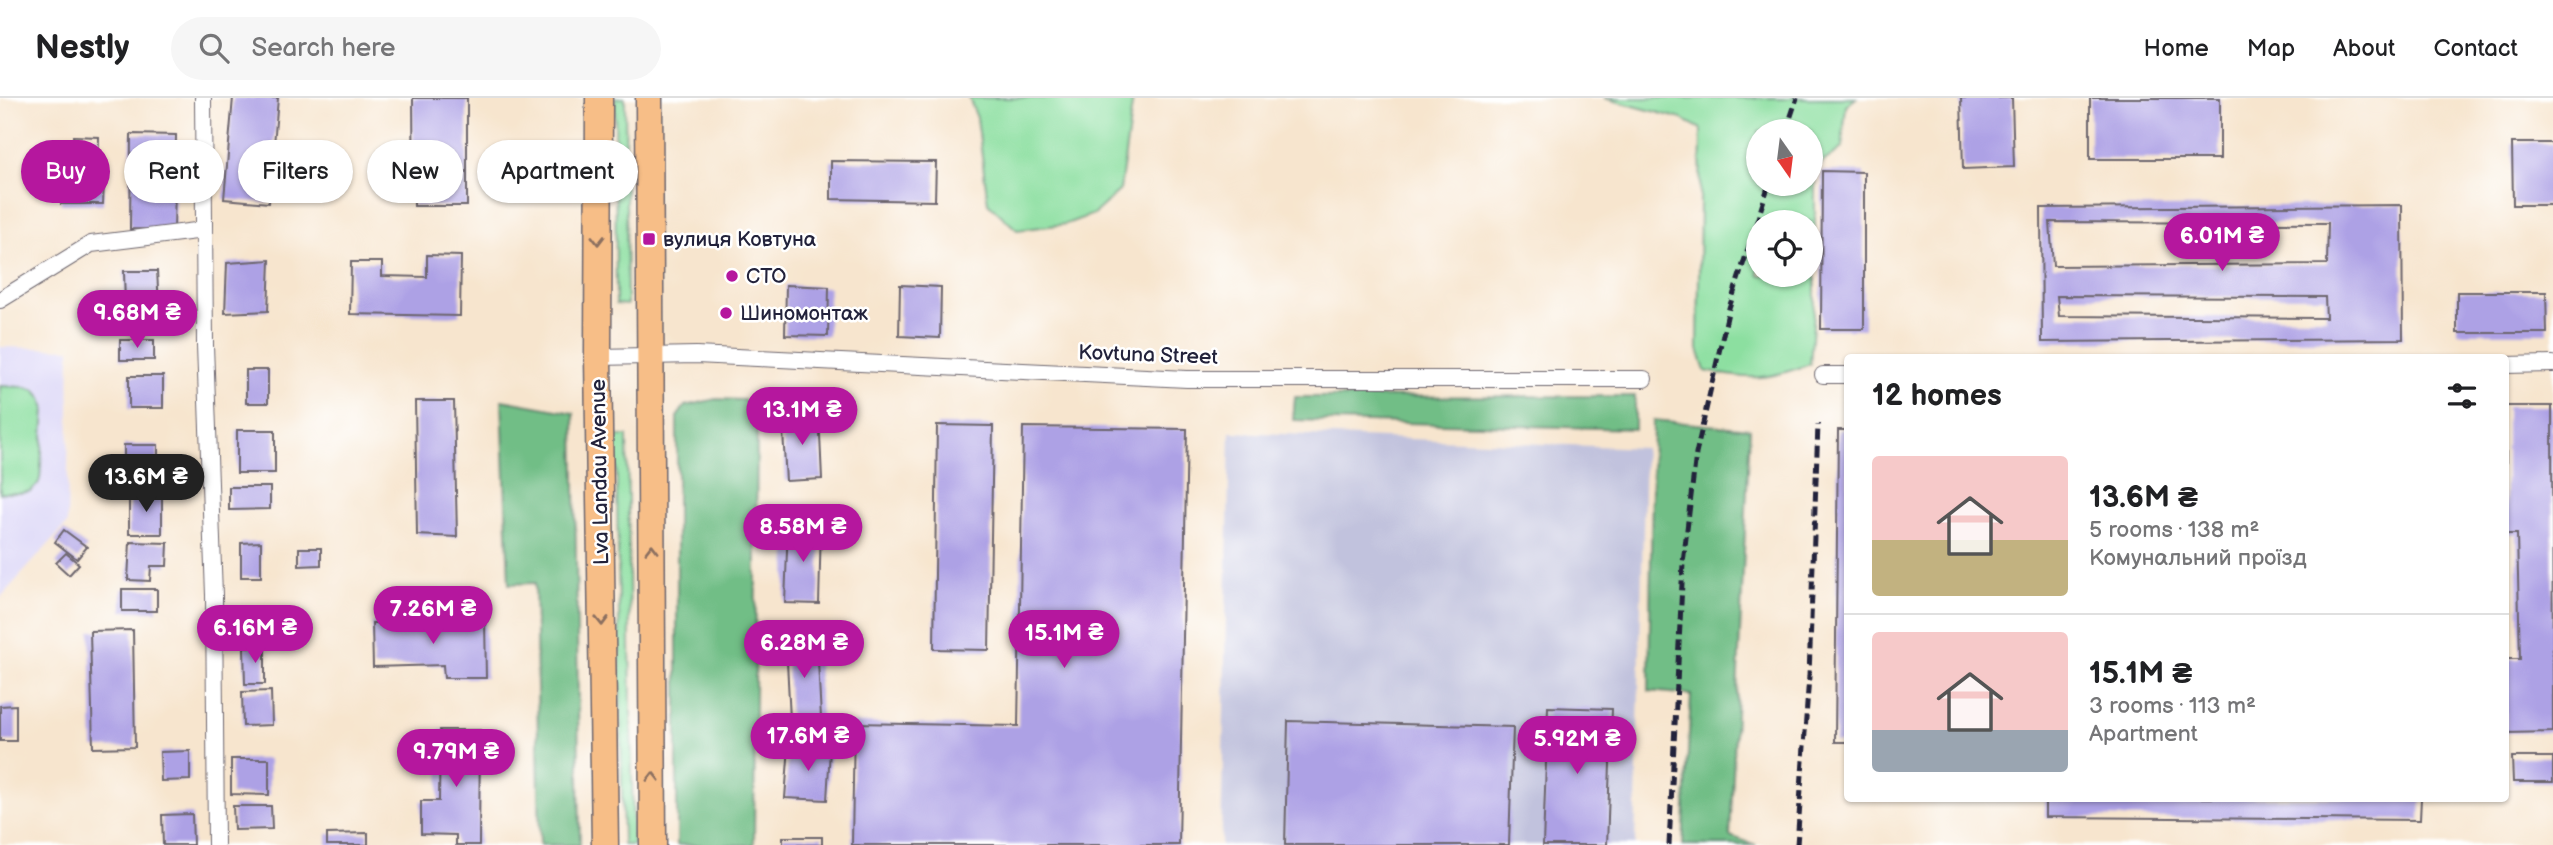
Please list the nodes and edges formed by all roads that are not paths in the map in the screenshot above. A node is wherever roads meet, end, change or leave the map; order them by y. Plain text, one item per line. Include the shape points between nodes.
1 (203, 98) edge
2 (598, 98) edge
3 (649, 98) edge
4 (204, 230) junction
5 (0, 300) edge
6 (650, 356) junction
7 (598, 357) junction
8 (2553, 364) edge
9 (2509, 365) edge
10 (1823, 375) dead end
11 (1844, 375) edge
12 (1644, 379) dead end
13 (216, 845) edge
14 (605, 845) edge
15 (653, 845) edge

1 - 4 street
2 -> 7 main road, Lva Landau Avenue
3 - 6 main road
4 - 5 street via 91,244
4 - 13 street
6 - 7 street, Kovtuna Street
6 - 12 street, Kovtuna Street via 1187,379
15 -> 6 main road
7 -> 14 main road, Lva Landau Avenue
8 - 9 street
10 - 11 street

